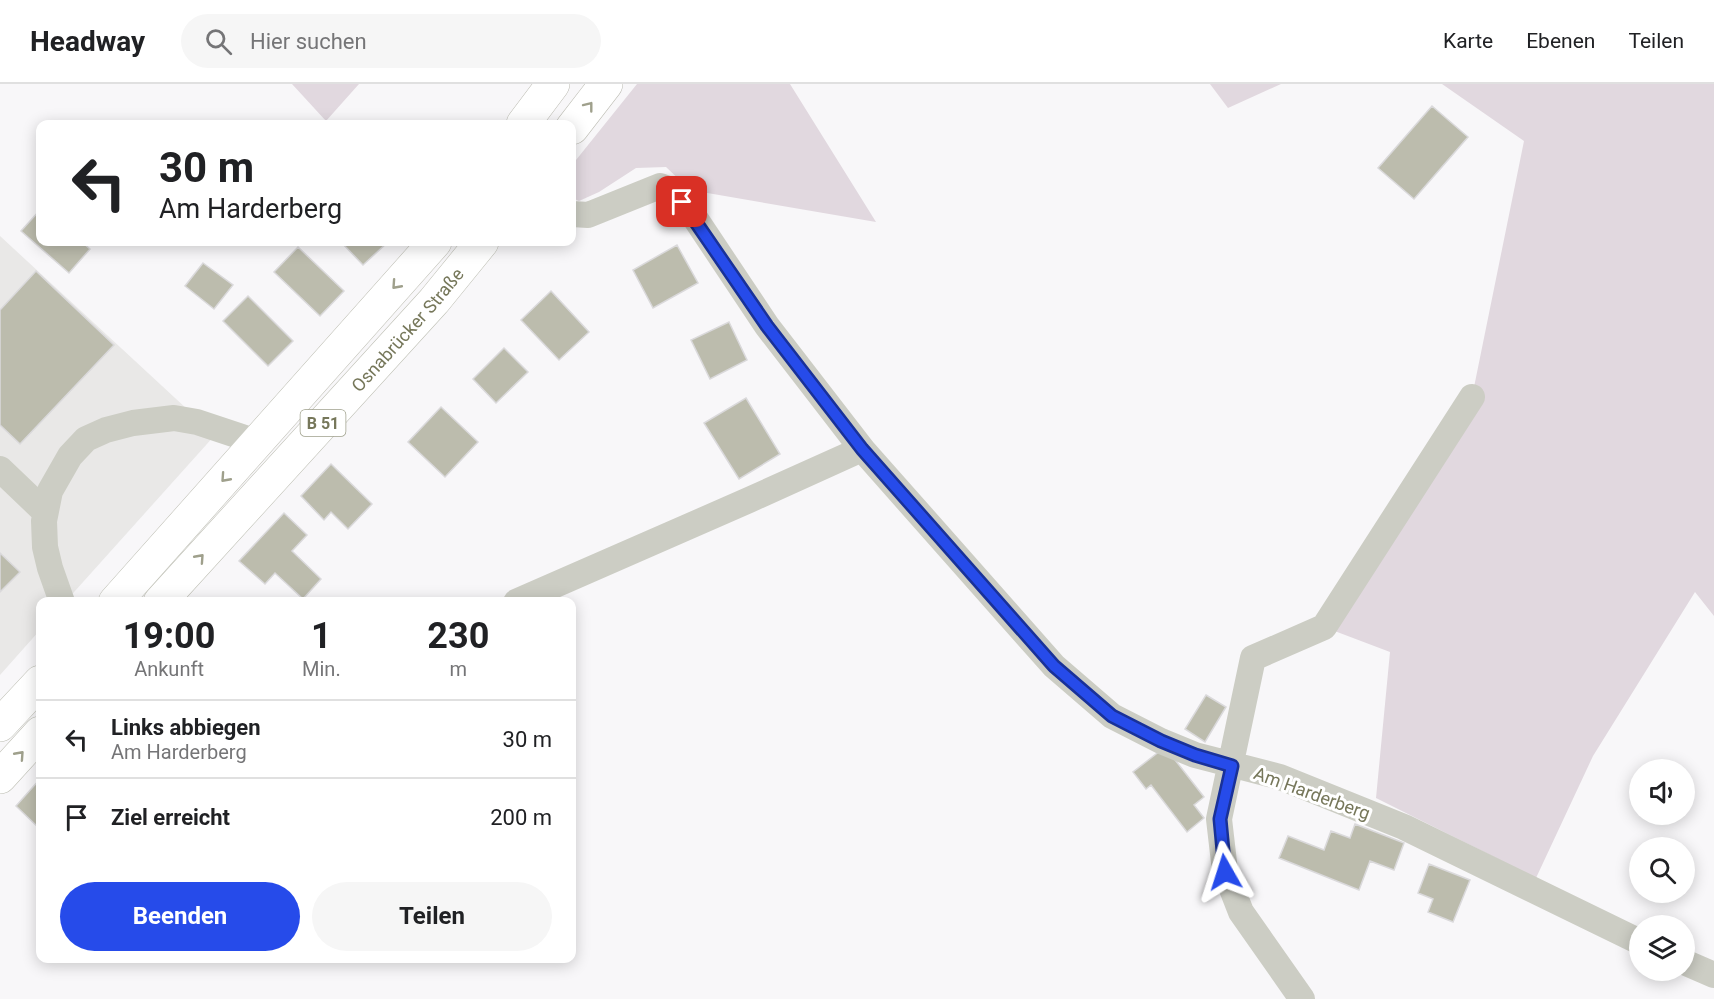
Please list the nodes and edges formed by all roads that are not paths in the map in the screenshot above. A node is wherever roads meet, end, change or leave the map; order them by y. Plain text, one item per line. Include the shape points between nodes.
1 (554, 84) edge
2 (606, 84) edge
3 (526, 120) edge
4 (576, 123) edge
5 (576, 214) edge
6 (431, 246) edge
7 (479, 246) edge
8 (1472, 397) dead end
9 (257, 442) junction
10 (862, 449) junction
11 (0, 469) edge
12 (45, 512) junction
13 (60, 597) edge
14 (119, 597) edge
15 (165, 597) edge
16 (527, 597) edge
17 (36, 686) edge
18 (0, 725) edge
19 (36, 737) edge
20 (1232, 766) junction
21 (0, 777) edge
22 (1629, 937) edge
23 (1695, 967) edge
24 (1714, 975) edge
25 (1302, 999) edge

1 - 3 main road
4 -> 2 main road
5 - 10 street, Am Harderberg via 588,215 660,186 674,191 767,326
6 -> 9 main road, Osnabrücker Straße / B 51
15 -> 7 main road, Osnabrücker Straße / B 51 via 434,301
8 - 20 street via 1324,627 1254,658
9 - 12 street via 174,418 106,430 86,439 70,456 50,491
9 -> 14 main road, Osnabrücker Straße / B 51
10 - 16 street
10 - 20 street, Am Harderberg via 1054,666 1112,716 1161,741
11 - 12 street
12 - 13 street via 45,547
17 - 18 main road
21 -> 19 main road
20 - 22 street, Am Harderberg via 1280,777 1404,827
20 - 25 street via 1220,819 1225,872 1241,912
23 - 24 street

